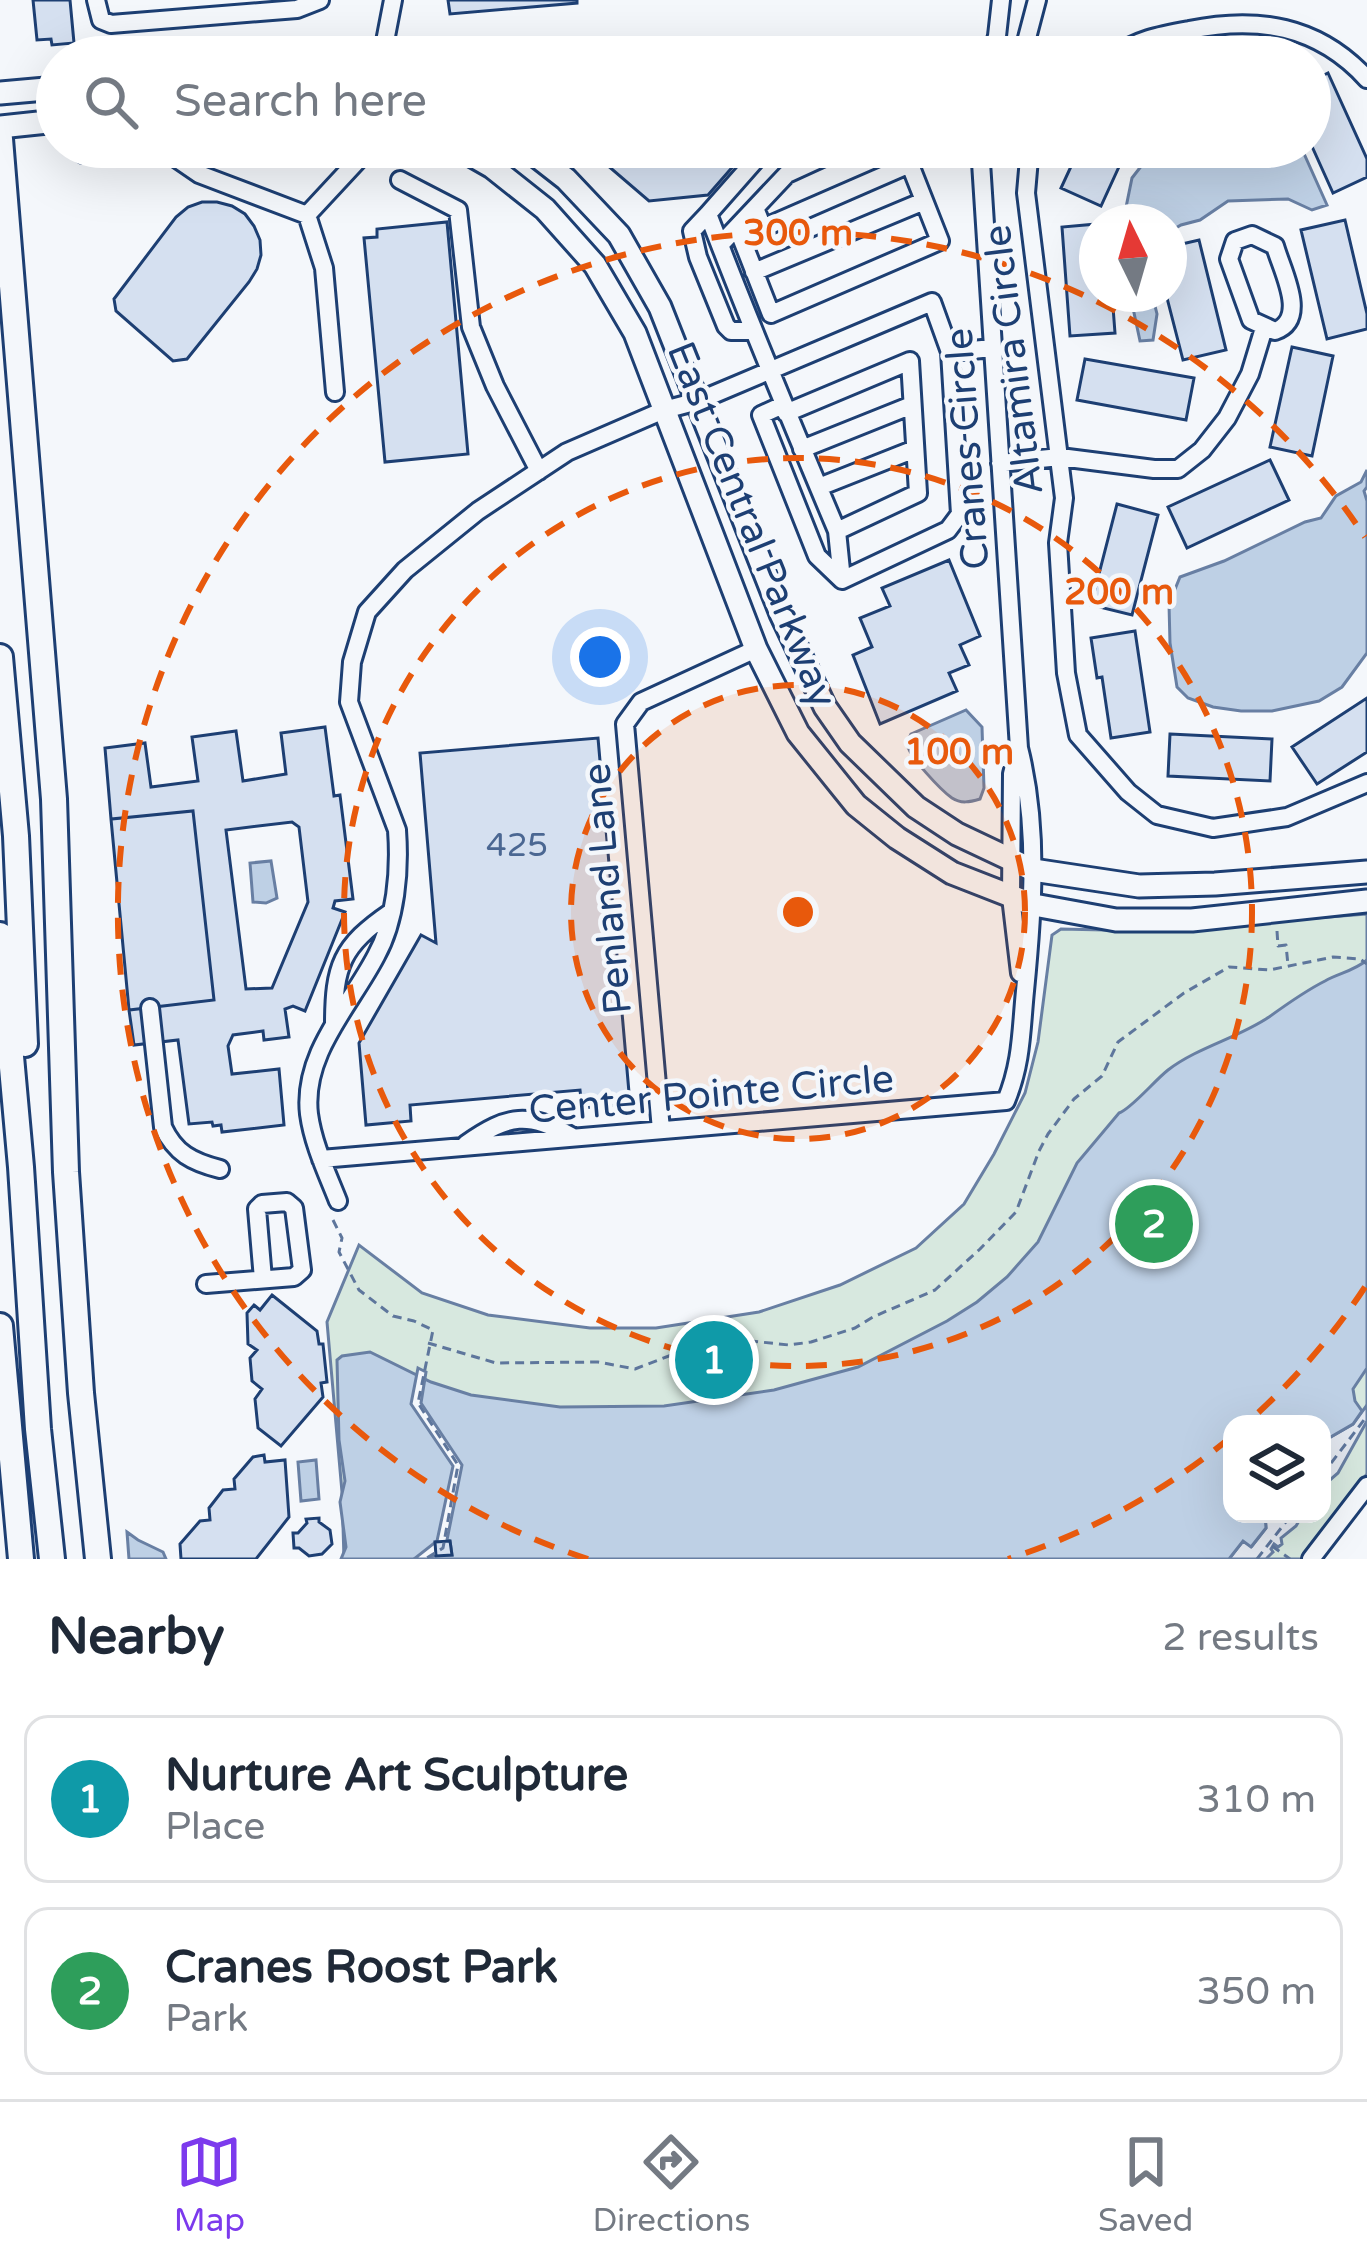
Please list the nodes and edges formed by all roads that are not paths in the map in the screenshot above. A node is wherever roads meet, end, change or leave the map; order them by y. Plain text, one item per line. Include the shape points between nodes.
1 (96, 0) edge
2 (320, 0) edge
3 (392, 0) edge
4 (1001, 0) edge
5 (1037, 0) edge
6 (386, 36) edge
7 (997, 36) edge
8 (1028, 36) edge
9 (1158, 36) edge
10 (1308, 36) edge
11 (1331, 48) edge
12 (1367, 79) edge
13 (36, 90) edge
14 (0, 93) edge
15 (36, 123) edge
16 (0, 127) edge
17 (0, 139) edge
18 (190, 168) edge
19 (350, 168) edge
20 (493, 168) edge
21 (552, 168) edge
22 (749, 168) edge
23 (800, 168) edge
24 (883, 168) edge
25 (912, 168) edge
26 (981, 168) edge
27 (1028, 168) edge
28 (400, 180) dead end
29 (925, 201) junction
30 (755, 208) junction
31 (708, 214) junction
32 (308, 215) junction
33 (736, 227) junction
34 (720, 245) junction
35 (754, 272) junction
36 (1264, 328) junction
37 (753, 331) junction
38 (993, 348) junction
39 (950, 352) junction
40 (768, 371) junction
41 (335, 392) dead end
42 (698, 401) junction
43 (912, 405) junction
44 (785, 409) junction
45 (664, 410) junction
46 (802, 449) junction
47 (915, 449) junction
48 (1060, 457) junction
49 (1000, 463) junction
50 (538, 471) junction
51 (819, 488) junction
52 (837, 531) junction
53 (842, 580) junction
54 (756, 649) junction
55 (0, 657) edge
56 (1367, 783) edge
57 (1022, 865) junction
58 (1367, 872) edge
59 (1011, 897) junction
60 (1367, 901) edge
61 (1034, 905) junction
62 (392, 911) junction
63 (0, 935) edge
64 (1024, 1004) junction
65 (150, 1008) dead end
66 (334, 1025) junction
67 (661, 1130) junction
68 (321, 1159) junction
69 (21, 1167) junction
70 (220, 1169) dead end
71 (336, 1210) road end
72 (263, 1279) junction
73 (206, 1284) dead end
74 (0, 1326) edge
75 (1367, 1486) edge
76 (21, 1559) edge
77 (52, 1559) edge
78 (98, 1559) edge
79 (1311, 1559) edge

1 - 2 street via 101,20 111,24 297,9
3 - 6 street
4 - 7 street
5 - 8 street
9 - 10 street via 1257,22
11 - 12 street
13 - 14 main road
15 - 16 main road
17 - 78 highway via 54,799 66,1172
18 - 32 street
19 - 32 street
20 - 45 main road, East Central Parkway via 596,265 635,333
21 - 42 main road, East Central Parkway via 620,235
22 - 31 street
23 - 30 street
24 - 30 street via 763,228
25 - 29 street
26 - 38 street, Cranes Circle
27 - 48 street, Altamira Circle
28 - 50 street via 458,210 471,327
29 - 35 street
29 - 35 street via 940,241 771,314
30 - 33 street
31 - 34 street
31 - 37 street via 692,231 698,257 726,326
32 - 41 street via 324,268
33 - 34 street
33 - 35 street
34 - 37 street
36 - 36 street via 1287,327 1293,305 1274,246 1252,236 1235,241 1229,260 1251,320
36 - 48 street via 1227,418 1178,469
37 - 40 street
38 - 39 street
38 - 49 street, Cranes Circle
39 - 40 street via 932,302
39 - 53 street via 960,514 948,530
40 - 42 street
40 - 44 street
42 - 45 street
42 - 57 main road, East Central Parkway via 773,595 850,743 916,808
43 - 44 street via 910,361
43 - 46 street
43 - 47 street
44 - 46 street
44 - 53 street via 761,415 817,556
45 - 50 street
45 - 54 main road, East Central Parkway
46 - 51 street
47 - 51 street
47 - 52 street via 918,493
48 - 49 street
48 - 56 street, Altamira Circle via 1066,673 1078,735 1128,792 1157,815 1213,828 1287,817
49 - 57 street, Cranes Circle
50 - 62 street via 406,570 367,612 349,702 397,830
51 - 52 street
52 - 53 street
54 - 59 main road, East Central Parkway via 798,733 856,805 952,873
54 - 67 street, Penland Lane via 641,702 625,724
55 - 69 highway via 29,1115
57 - 58 main road, East Central Parkway via 1139,886
57 - 59 street, Cranes Circle
57 - 61 street, Cranes Circle
59 - 61 main road, East Central Parkway
59 - 64 street, Center Pointe Circle
60 - 61 main road, East Central Parkway via 1192,920 1116,920
61 - 64 street, Center Pointe Circle
62 - 66 street via 379,952
62 - 66 street via 350,949 334,987
63 - 69 highway
64 - 67 street, Center Pointe Circle via 1006,1101
65 - 70 street via 163,1127 184,1156
66 - 68 street via 316,1055 308,1112
67 - 68 street, Center Pointe Circle
68 - 71 street
69 - 77 highway
72 - 72 street via 302,1270 287,1202 256,1209
72 - 73 street
74 - 76 highway
75 - 79 street

